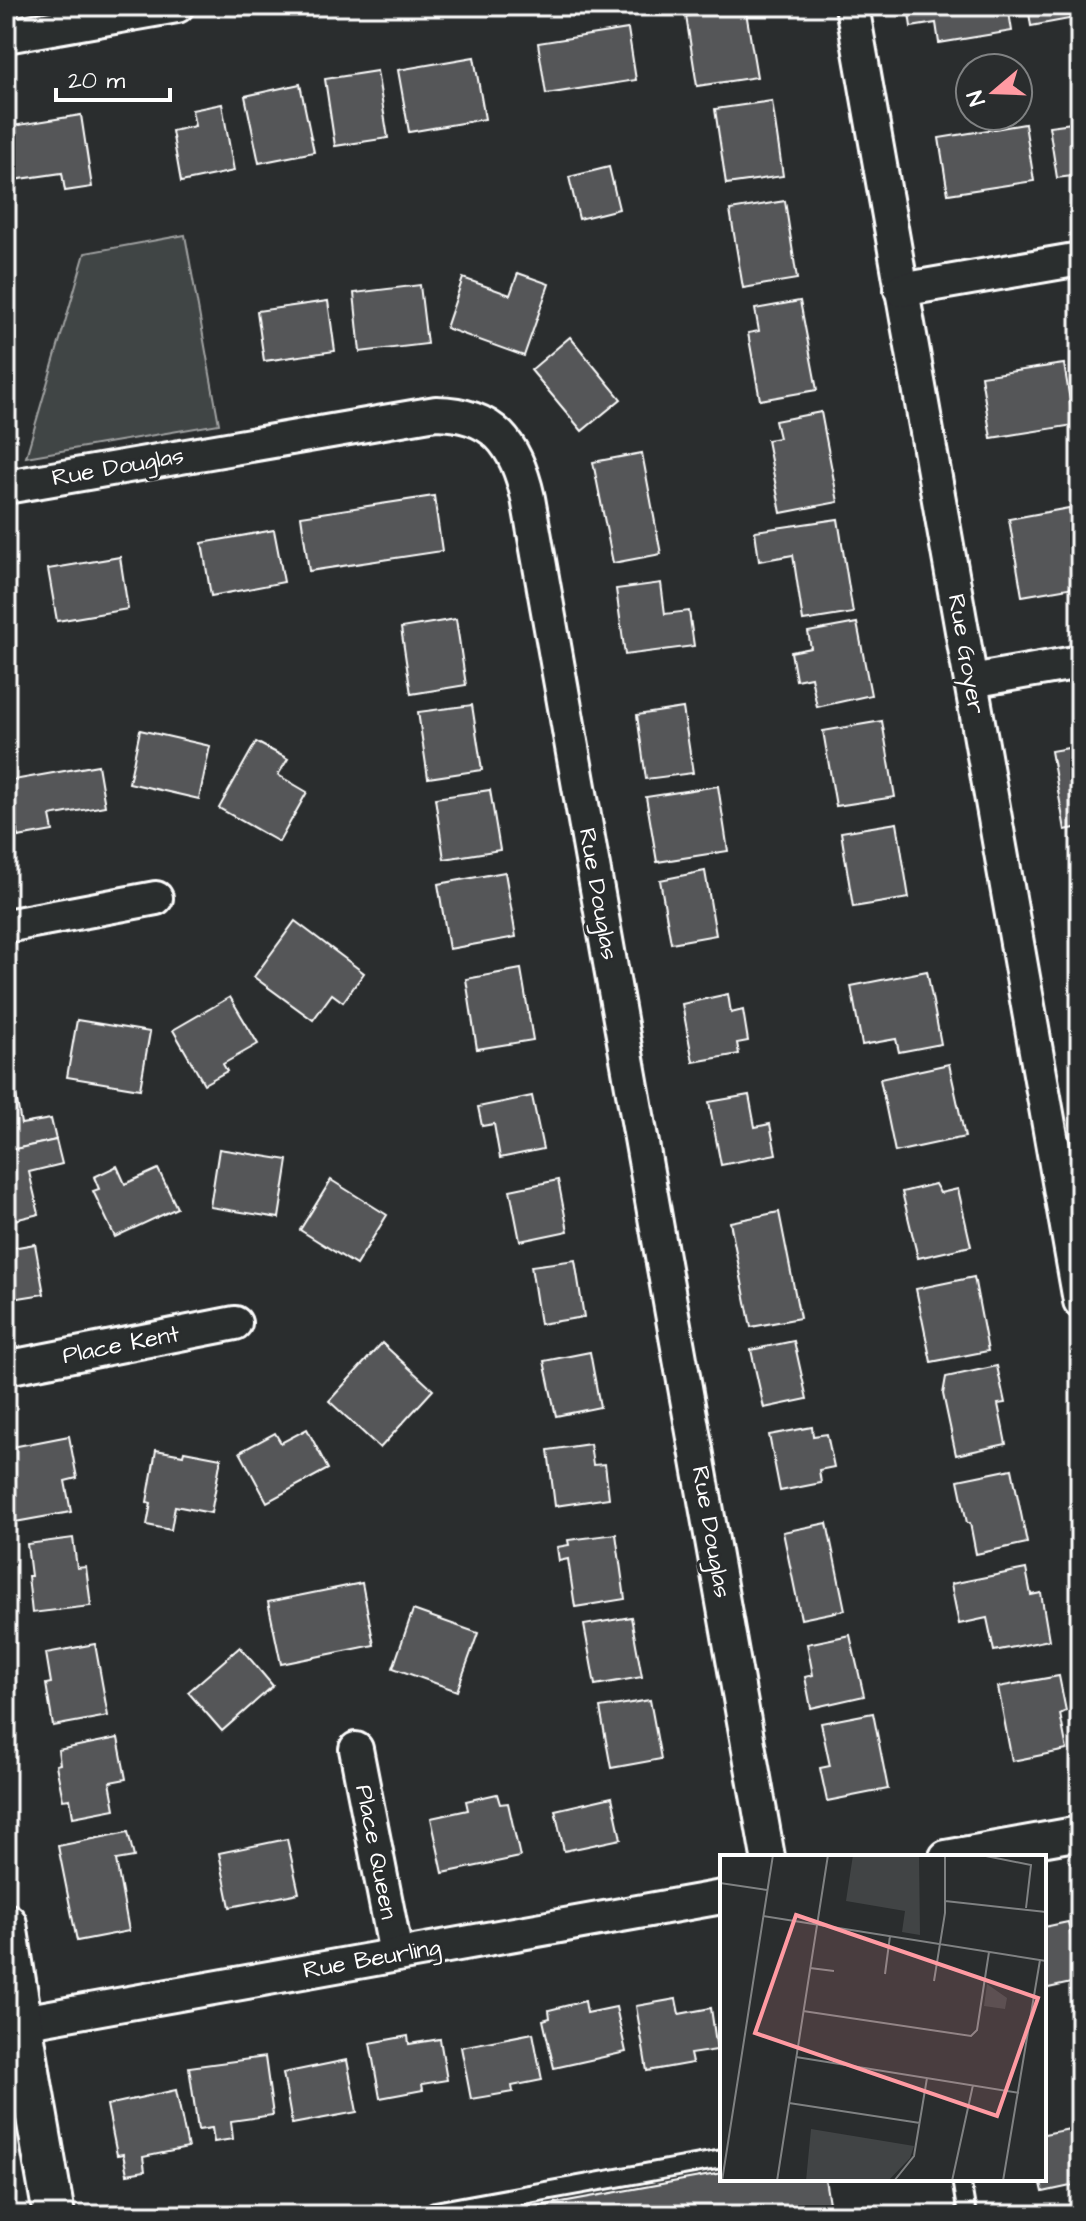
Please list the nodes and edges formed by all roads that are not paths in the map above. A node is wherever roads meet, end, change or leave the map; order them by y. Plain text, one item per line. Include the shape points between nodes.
1 (177, 6) edge
2 (852, 6) edge
3 (6, 36) edge
4 (1080, 259) edge
5 (901, 290) junction
6 (6, 487) edge
7 (1080, 662) edge
8 (971, 681) junction
9 (156, 898) dead end
10 (6, 926) edge
11 (1080, 1301) edge
12 (235, 1323) dead end
13 (6, 1368) edge
14 (356, 1749) dead end
15 (1080, 1833) edge
16 (768, 1855) edge
17 (957, 1855) edge
18 (720, 1897) edge
19 (6, 1924) edge
20 (396, 1954) junction
21 (14, 2024) edge
22 (720, 2159) edge
23 (961, 2181) edge
24 (54, 2215) edge
25 (436, 2215) edge
26 (967, 2215) edge

1 - 3 street
2 - 5 street, Rue Goyer
4 - 5 street
5 - 8 street, Rue Goyer
6 - 16 street, Rue Douglas via 436,413 458,413 490,426 516,459 528,498
7 - 8 street
8 - 11 street, Rue Goyer
9 - 10 street
12 - 13 street, Place Kent
14 - 20 street, Place Queen
15 - 17 street
18 - 20 street, Rue Beurling
19 - 21 street
20 - 21 street, Rue Beurling
21 - 24 street via 31,2083
22 - 25 lane via 435,2211
23 - 26 lane

